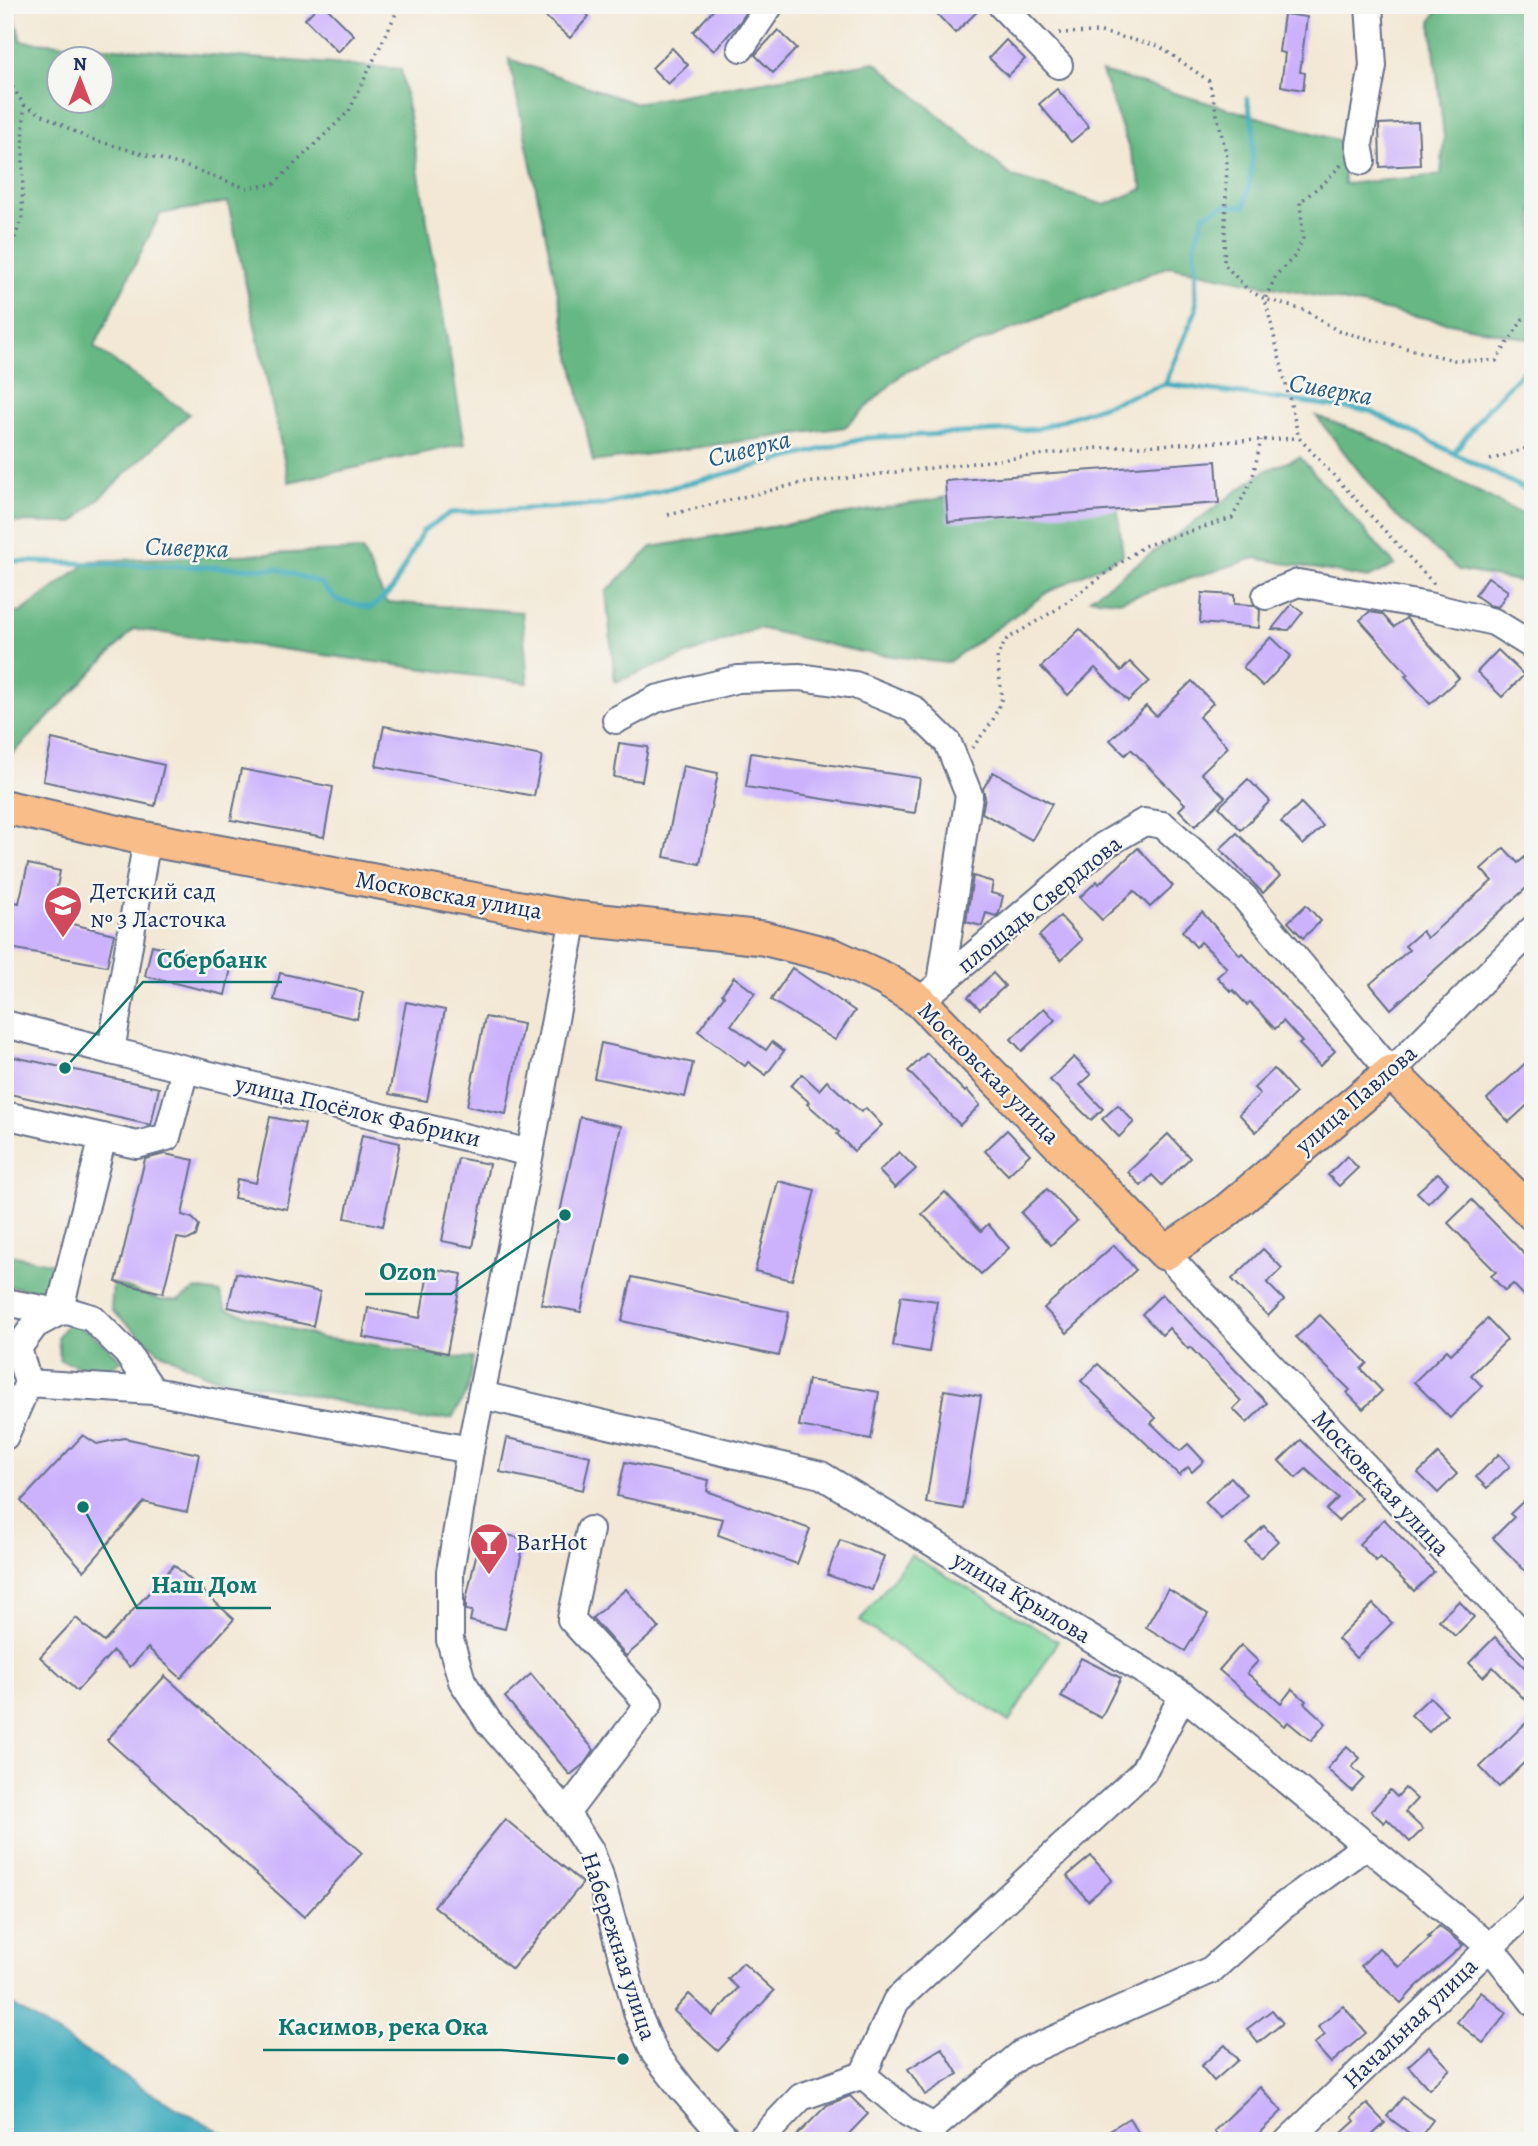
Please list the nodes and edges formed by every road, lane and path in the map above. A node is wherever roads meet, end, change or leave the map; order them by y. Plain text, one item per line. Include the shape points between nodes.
1 (400, 5) edge
2 (770, 5) edge
3 (1001, 5) edge
4 (1368, 5) edge
5 (1028, 33) junction
6 (741, 48) dead end
7 (1059, 65) dead end
8 (5, 75) edge
9 (24, 105) junction
10 (1360, 153) joint
11 (5, 266) edge
12 (1265, 299) junction
13 (1533, 319) edge
14 (1299, 438) junction
15 (1261, 440) junction
16 (1533, 446) edge
17 (1490, 460) dead end
18 (668, 515) dead end
19 (1434, 584) dead end
20 (1266, 596) dead end
21 (1533, 646) edge
22 (616, 720) dead end
23 (957, 766) junction
24 (5, 807) edge
25 (147, 839) junction
26 (574, 918) junction
27 (1533, 929) edge
28 (931, 992) junction
29 (5, 1024) edge
30 (111, 1051) junction
31 (185, 1070) junction
32 (1391, 1072) junction
33 (5, 1115) edge
34 (103, 1138) junction
35 (530, 1153) junction
36 (1533, 1214) edge
37 (1165, 1253) junction
38 (5, 1302) edge
39 (59, 1312) junction
40 (19, 1370) edge
41 (153, 1391) junction
42 (481, 1395) junction
43 (5, 1436) edge
44 (470, 1450) junction
45 (590, 1530) dead end
46 (1533, 1645) edge
47 (1183, 1695) junction
48 (566, 1813) junction
49 (1367, 1845) junction
50 (1533, 1906) edge
51 (1489, 1946) junction
52 (1533, 2002) edge
53 (863, 2075) junction
54 (728, 2141) edge
55 (759, 2141) edge
56 (1288, 2141) edge

1 - 9 path via 349,111 274,184 246,188 182,164 87,138
2 - 6 street
3 - 5 street
4 - 10 street via 1373,66
5 - 7 street
5 - 12 path via 1101,32 1159,46 1209,81 1227,157 1224,264
8 - 9 path
9 - 11 path via 22,217
10 - 12 path via 1300,202 1303,238
12 - 13 path via 1307,311 1338,331 1454,360 1496,362 1522,319
12 - 14 path
14 - 15 path
14 - 19 path
15 - 18 path via 1098,448 797,484
15 - 23 path via 1252,480 1232,518 1144,546 1007,639 997,656 1002,698 992,722
16 - 17 path
20 - 21 street via 1298,583 1415,604 1494,622
22 - 23 street via 656,699 738,679 800,677 855,685 913,709 948,743
23 - 28 street via 969,795
24 - 25 main road, Московская улица
25 - 26 main road, Московская улица
25 - 30 street
26 - 28 main road, Московская улица via 764,938 834,956 884,979
26 - 35 street
27 - 32 street, улица Павлова
28 - 32 street, площадь Свердлова via 1102,846 1144,822 1163,825 1245,898
28 - 37 main road, Московская улица
29 - 30 street, улица Посёлок Фабрики
30 - 31 street, улица Посёлок Фабрики
31 - 34 street via 167,1137 137,1145
31 - 35 street, улица Посёлок Фабрики
32 - 36 main road
32 - 37 main road, улица Павлова via 1224,1213
33 - 34 street
34 - 39 street
35 - 42 street
37 - 46 street, Московская улица
38 - 39 street
39 - 40 street via 35,1325 18,1348
39 - 41 street via 92,1318 127,1353
40 - 41 street
40 - 43 street
41 - 44 street
42 - 44 street
42 - 47 street, улица Крылова via 821,1475
44 - 48 street via 450,1572 450,1640 461,1681 488,1721
45 - 48 street via 571,1619 649,1704
47 - 49 street, улица Крылова
47 - 53 street via 1143,1772 896,2001
48 - 54 street, Набережная улица via 599,1873 638,2015 655,2054
49 - 51 street, улица Крылова
49 - 53 street via 1283,1906 1211,1970 1021,2054 934,2127 908,2113
50 - 51 street, Начальная улица
51 - 52 street, улица Крылова
51 - 56 street, Начальная улица
53 - 55 street via 801,2097

